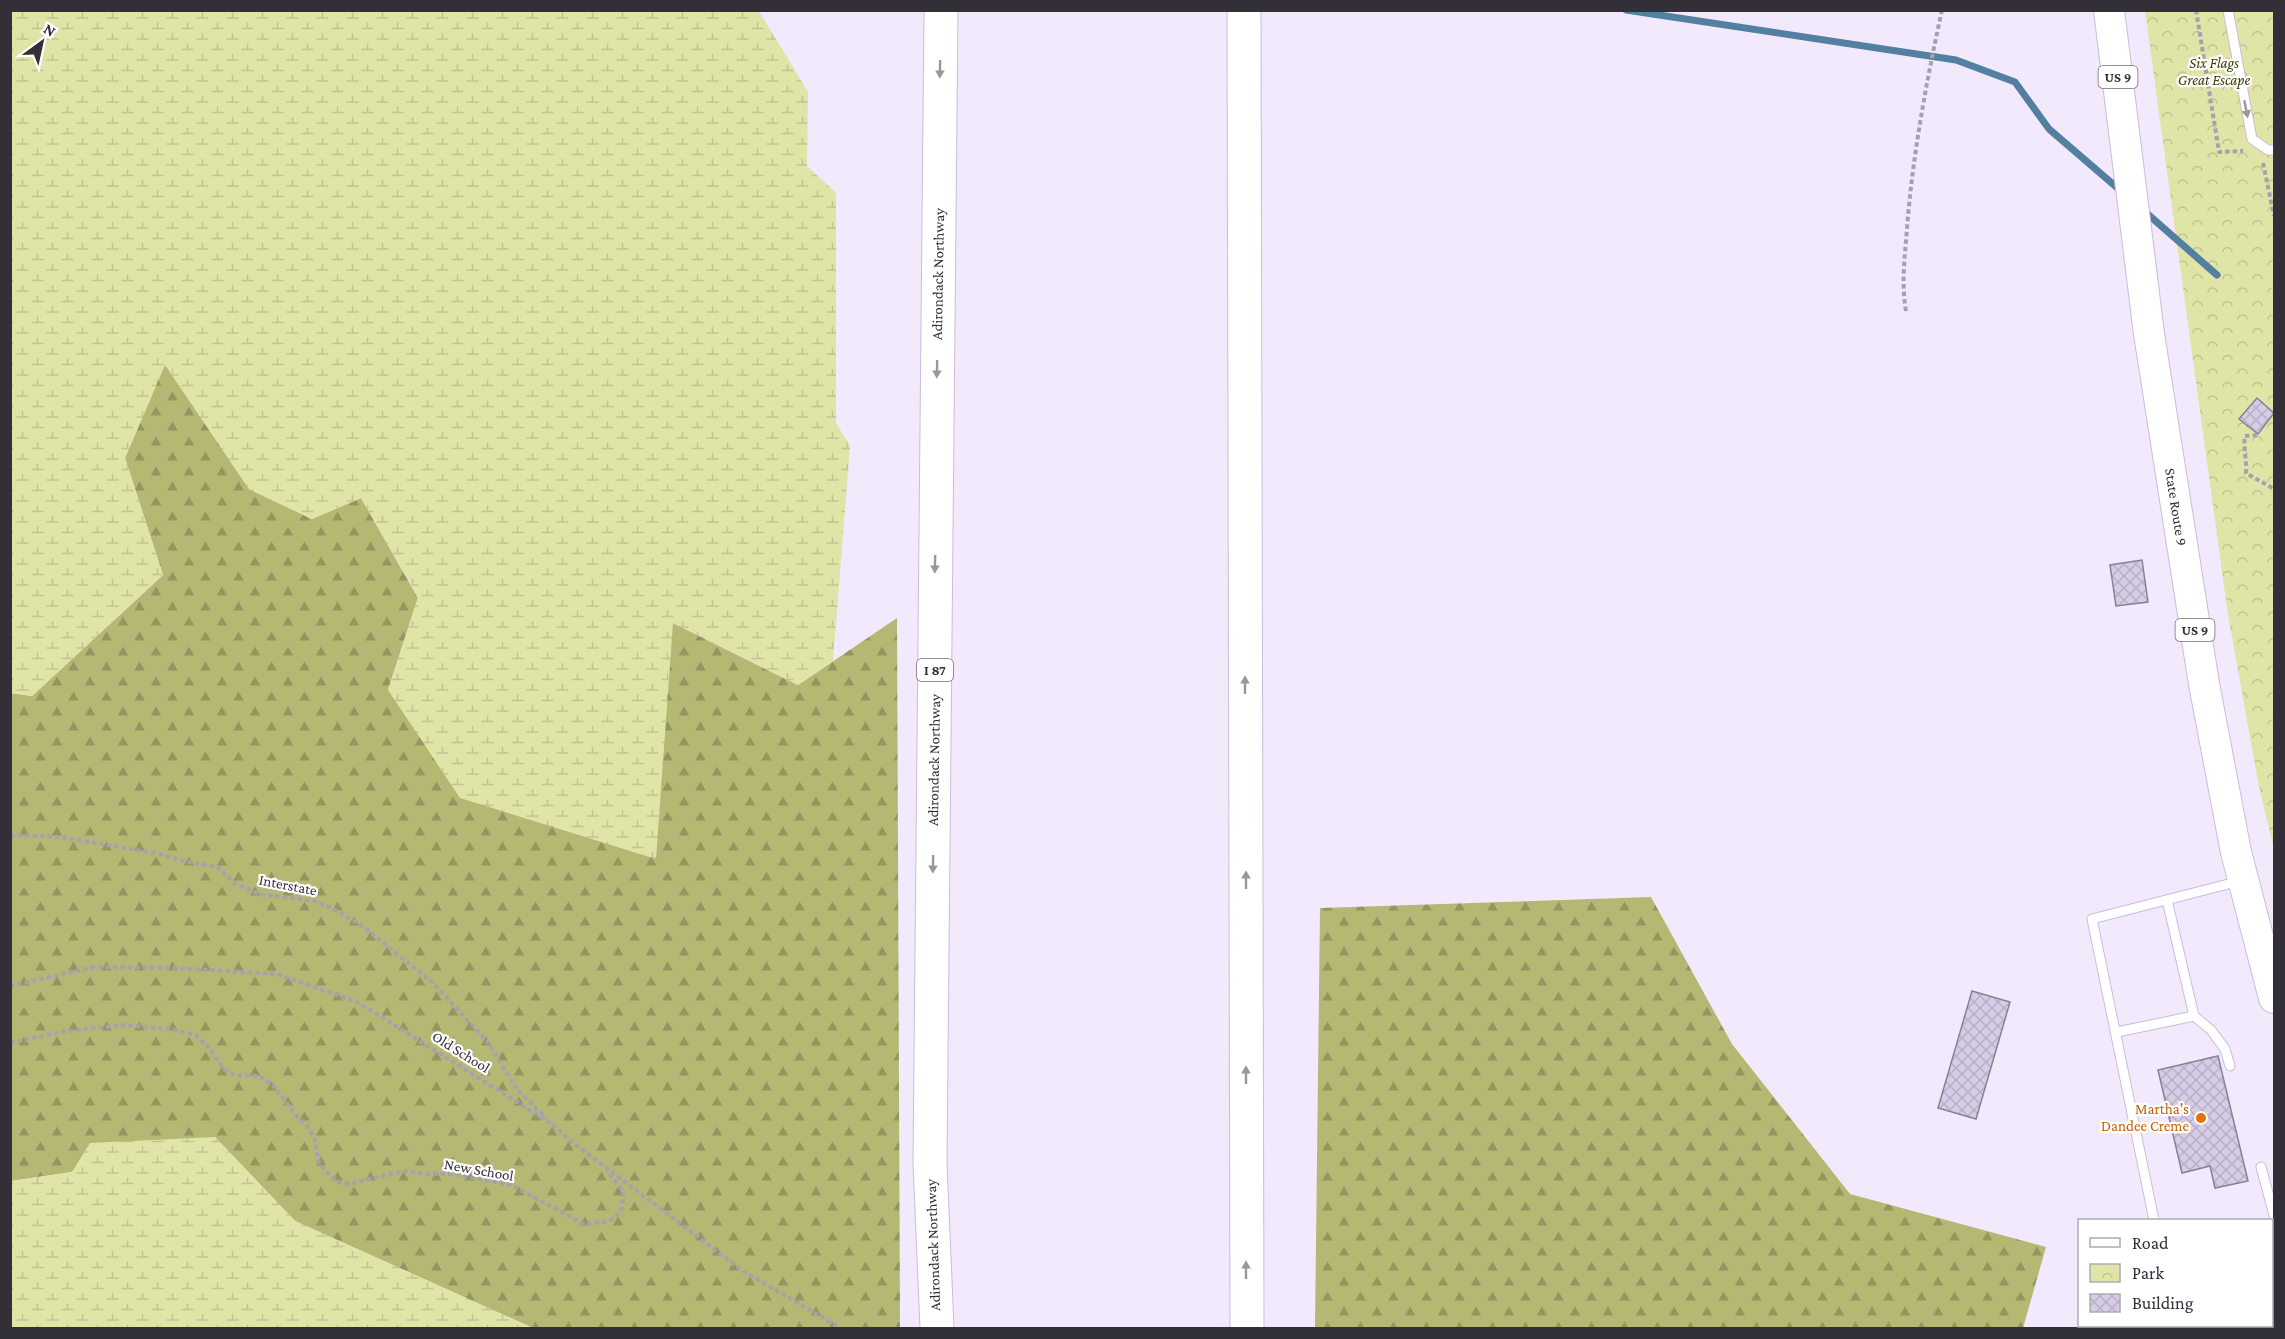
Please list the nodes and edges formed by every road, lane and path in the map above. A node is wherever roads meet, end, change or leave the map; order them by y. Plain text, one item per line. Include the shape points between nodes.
1 (940, 10) edge
2 (1244, 10) edge
3 (1942, 10) edge
4 (2109, 10) edge
5 (2196, 10) edge
6 (2228, 10) edge
7 (2274, 150) edge
8 (2219, 152) dead end
9 (2262, 162) dead end
10 (2274, 216) edge
11 (1906, 310) dead end
12 (2257, 435) dead end
13 (2274, 489) edge
14 (10, 835) edge
15 (2244, 880) junction
16 (2167, 900) junction
17 (10, 986) edge
18 (2274, 998) edge
19 (2194, 1016) junction
20 (2117, 1032) junction
21 (10, 1043) edge
22 (2230, 1066) dead end
23 (552, 1124) junction
24 (593, 1157) junction
25 (2261, 1167) dead end
26 (2274, 1215) edge
27 (2154, 1219) edge
28 (837, 1329) edge
29 (936, 1329) edge
30 (1246, 1329) edge

1 -> 29 highway, Adirondack Northway / I 87 via 930,1162
30 -> 2 highway
3 - 11 path via 1910,186 1902,290
4 - 15 main road, State Route 9 / US 9 via 2149,334 2204,684
5 - 8 path
6 -> 7 lane via 2252,139
9 - 10 path
12 - 13 path via 2246,436 2246,473
14 - 23 path, Interstate via 60,837 218,867 234,883 259,894 315,901 334,910 361,925 433,983 487,1041 517,1089
15 - 16 lane
15 - 18 main road, State Route 9 / US 9
16 - 19 lane
16 - 20 lane via 2092,919
17 - 23 path, Old School via 94,967 277,974 359,1002
19 - 20 lane
19 - 22 lane via 2225,1049
20 - 27 lane
21 - 24 path, New School via 123,1025 195,1035 225,1070 234,1075 259,1076 272,1084 307,1126 320,1163 338,1182 350,1184 403,1171 452,1174 511,1185 584,1224 606,1222 619,1214 623,1191
23 - 24 path, Old School
24 - 28 path, Old School via 743,1270
25 - 26 lane

